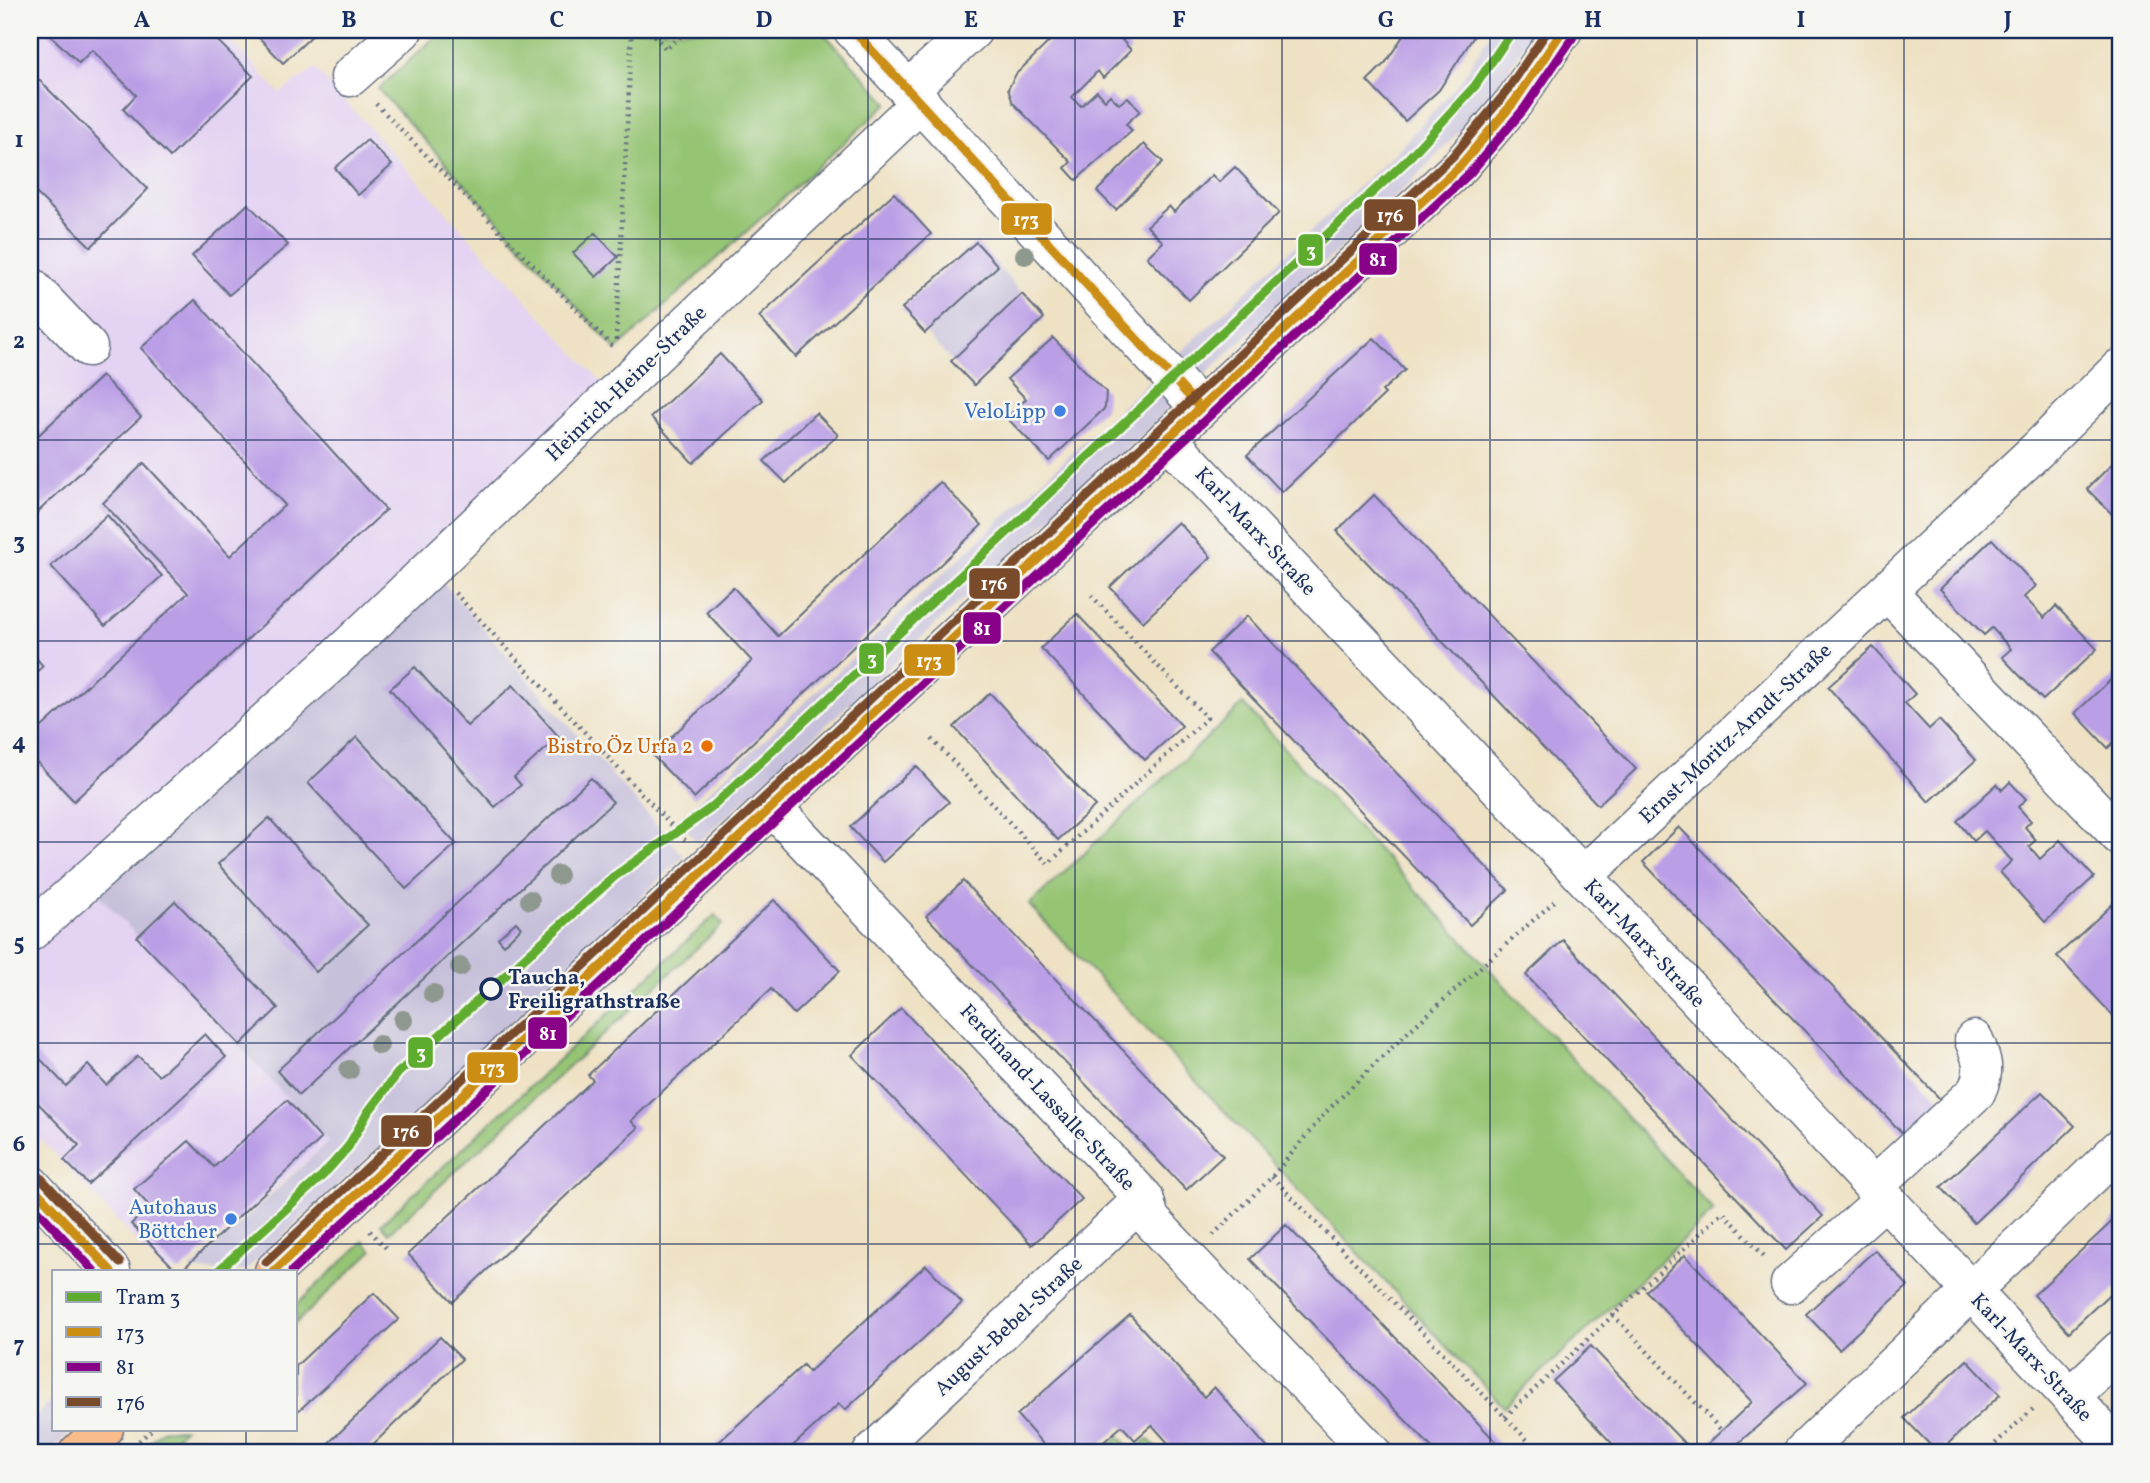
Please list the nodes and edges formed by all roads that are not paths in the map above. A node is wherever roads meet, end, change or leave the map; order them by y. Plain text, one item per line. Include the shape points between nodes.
1 (403, 30) edge
2 (853, 30) edge
3 (973, 30) edge
4 (1563, 30) edge
5 (350, 77) road end
6 (915, 96) junction
7 (30, 286) edge
8 (88, 346) dead end
9 (2120, 368) edge
10 (1200, 408) junction
11 (1167, 438) junction
12 (1887, 591) junction
13 (773, 808) junction
14 (2120, 836) edge
15 (1572, 886) junction
16 (30, 932) edge
17 (1974, 1040) dead end
18 (2120, 1148) edge
19 (30, 1184) edge
20 (1879, 1193) junction
21 (1144, 1198) junction
22 (110, 1270) edge
23 (275, 1270) edge
24 (1790, 1284) road end
25 (1971, 1292) junction
26 (2120, 1350) edge
27 (2064, 1391) junction
28 (103, 1430) edge
29 (2120, 1450) edge
30 (78, 1453) edge
31 (872, 1453) edge
32 (1371, 1453) edge
33 (1802, 1453) edge

1 - 5 street
2 - 6 street
3 - 6 street, Heinrich-Heine-Straße
4 - 10 main road via 1514,102 1461,165
6 - 10 street
6 - 16 street, Heinrich-Heine-Straße via 432,568
7 - 8 street
9 - 12 street, Ernst-Moritz-Arndt-Straße
10 - 11 main road
11 - 13 main road
11 - 15 street, Karl-Marx-Straße
12 - 14 street
12 - 15 street, Ernst-Moritz-Arndt-Straße
13 - 21 street, Ferdinand-Lassalle-Straße
13 - 23 main road
15 - 20 street, Karl-Marx-Straße
17 - 20 street via 1984,1074 1976,1092
18 - 25 street
19 - 22 street
20 - 24 street
20 - 25 street, Karl-Marx-Straße
21 - 31 street, August-Bebel-Straße
21 - 32 street, Ferdinand-Lassalle-Straße via 1150,1219
25 - 27 street, Karl-Marx-Straße
25 - 33 street
26 - 27 street
27 - 29 street, Karl-Marx-Straße
28 - 30 main road

